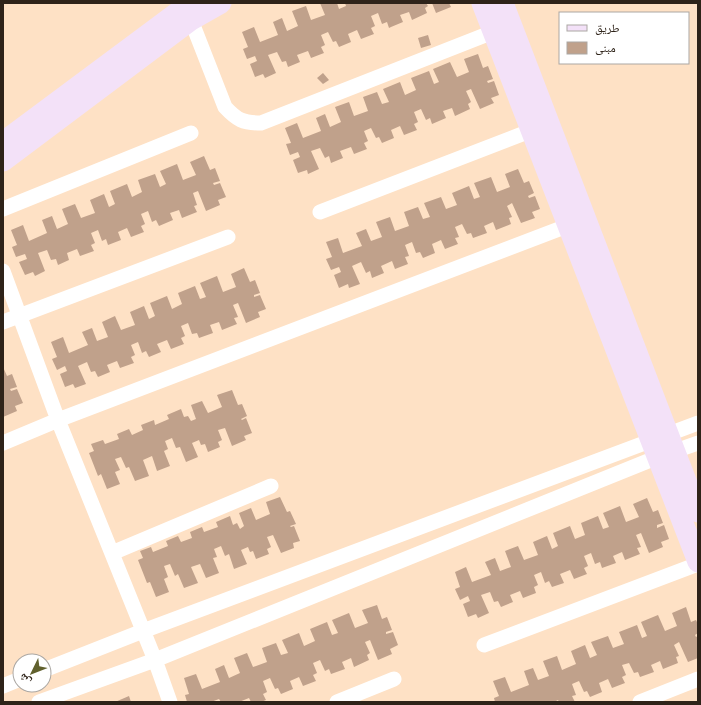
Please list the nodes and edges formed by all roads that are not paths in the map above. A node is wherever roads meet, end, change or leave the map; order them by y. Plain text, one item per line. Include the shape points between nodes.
1 (221, 3) edge
2 (482, 3) edge
3 (503, 3) edge
4 (191, 12) edge
5 (493, 32) junction
6 (530, 131) junction
7 (191, 132) dead end
8 (3, 142) edge
9 (3, 161) edge
10 (3, 209) edge
11 (320, 212) dead end
12 (568, 226) junction
13 (228, 236) dead end
14 (3, 271) edge
15 (19, 316) junction
16 (3, 322) edge
17 (58, 420) junction
18 (698, 423) edge
19 (3, 443) edge
20 (698, 443) edge
21 (663, 446) junction
22 (271, 486) dead end
23 (698, 512) edge
24 (112, 552) junction
25 (698, 563) edge
26 (143, 631) junction
27 (484, 645) dead end
28 (155, 660) junction
29 (52, 667) edge
30 (394, 679) dead end
31 (698, 680) edge
32 (39, 702) edge
33 (170, 702) edge
34 (337, 702) edge
35 (640, 702) edge

1 - 4 street
2 - 5 street
3 - 21 street
4 - 5 street via 225,107 234,117 247,123 261,124
4 - 8 street
4 - 9 street
5 - 6 street
6 - 11 street
6 - 12 street
7 - 10 street
12 - 17 street
12 - 21 street
13 - 15 street
14 - 15 street
15 - 16 street
15 - 17 street
17 - 19 street
17 - 24 street
18 - 21 street
20 - 21 street
21 - 23 street
21 - 25 street
21 - 26 street
21 - 28 street
22 - 24 street
24 - 26 street
25 - 27 street
26 - 28 street
26 - 29 street
28 - 32 street
28 - 33 street
30 - 34 street
31 - 35 street

